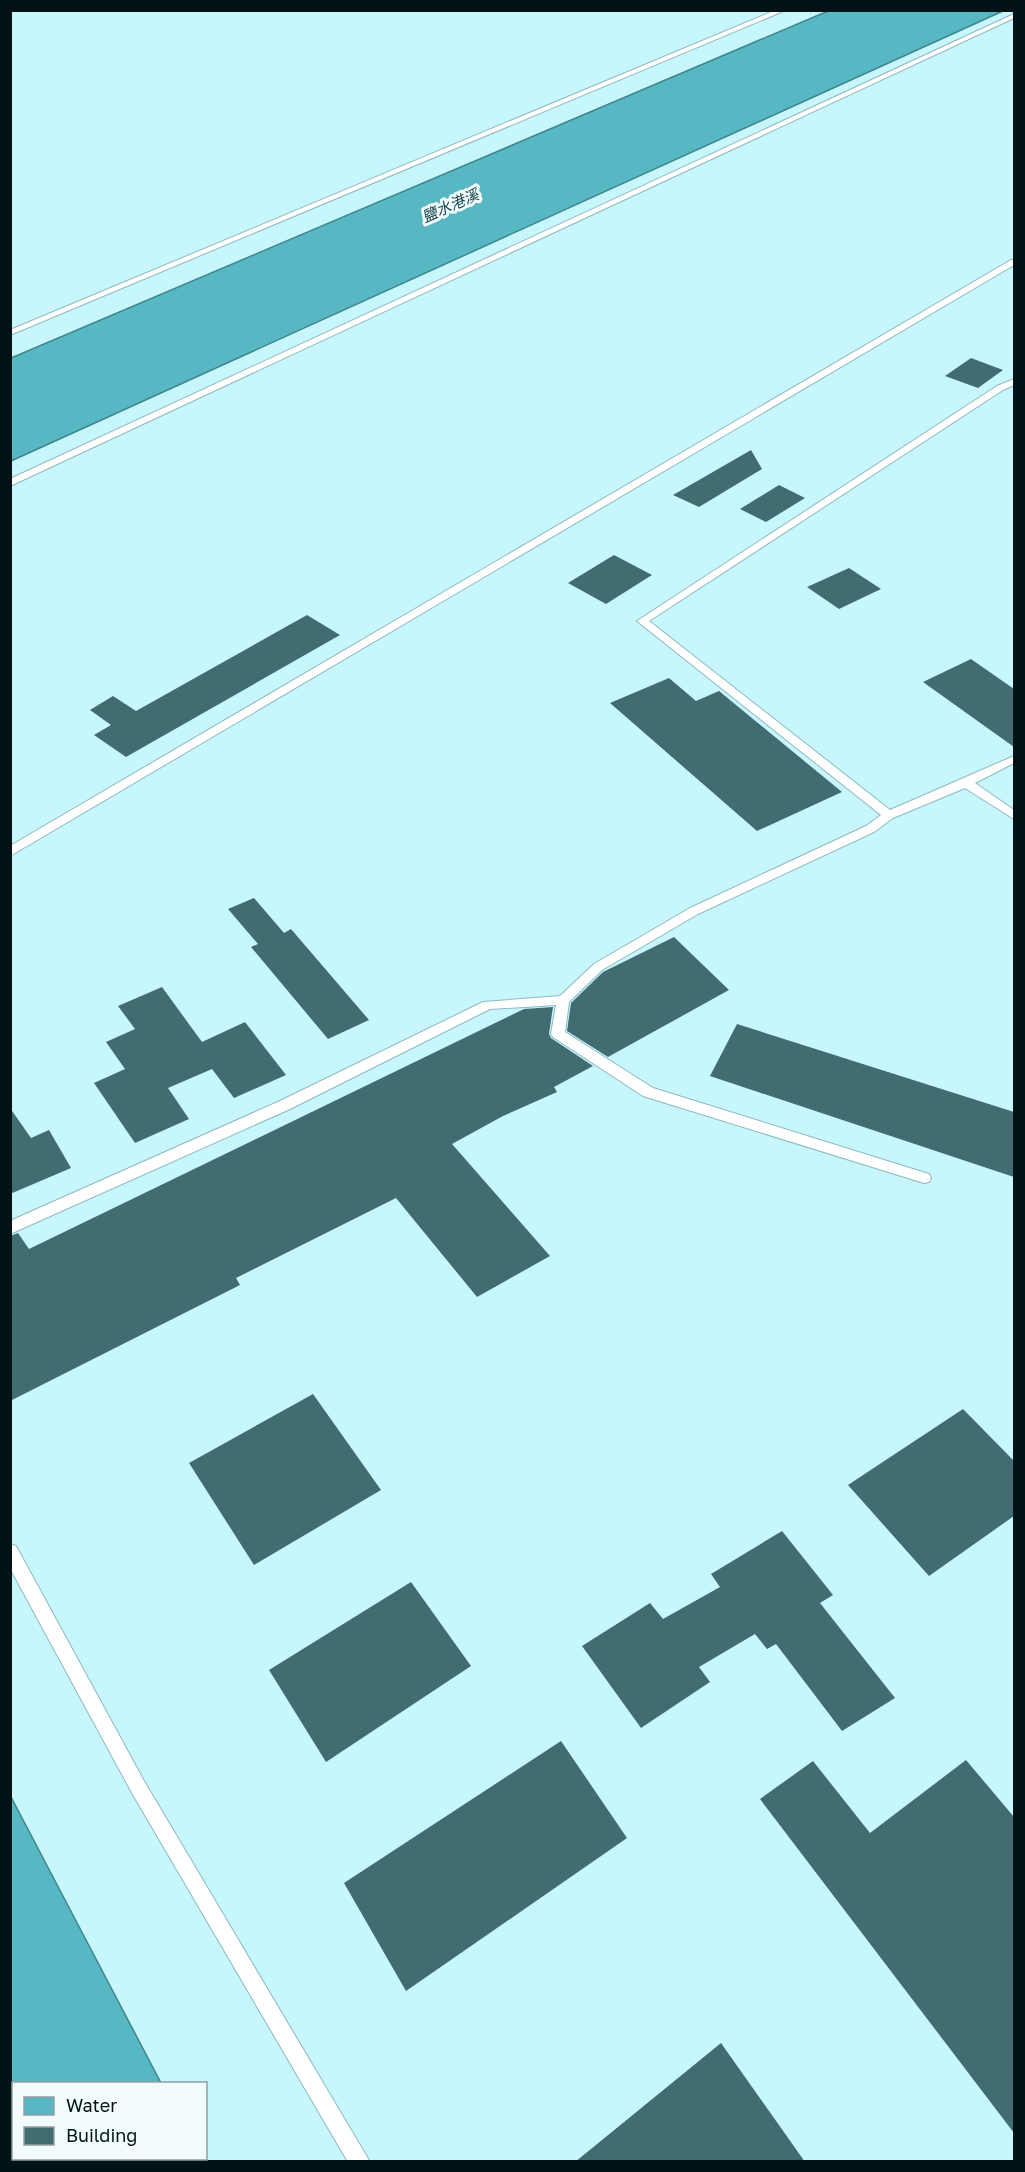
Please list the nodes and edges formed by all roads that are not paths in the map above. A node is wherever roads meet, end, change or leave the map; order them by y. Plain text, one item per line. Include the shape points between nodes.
1 (783, 10) edge
2 (1014, 16) edge
3 (1014, 262) edge
4 (10, 333) edge
5 (1014, 382) edge
6 (10, 483) edge
7 (1014, 759) edge
8 (966, 783) junction
9 (890, 815) junction
10 (1014, 815) edge
11 (10, 852) edge
12 (563, 1000) junction
13 (924, 1178) dead end
14 (10, 1228) edge
15 (10, 1551) edge
16 (360, 2162) edge

1 - 4 lane
2 - 6 lane
3 - 11 lane
5 - 9 lane via 642,621
7 - 8 lane
8 - 9 lane
8 - 10 lane
9 - 12 lane via 870,829 694,911 598,967
12 - 13 lane via 558,1035 648,1092
12 - 14 lane via 488,1005 285,1105
15 - 16 lane via 138,1787

